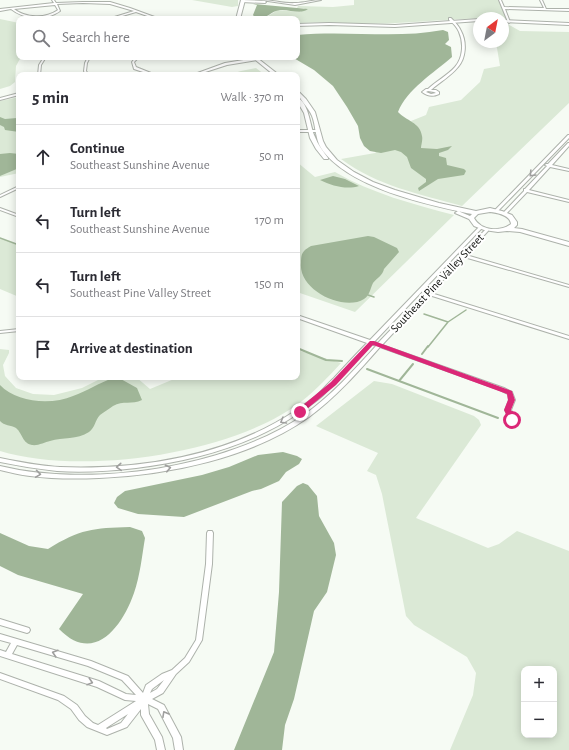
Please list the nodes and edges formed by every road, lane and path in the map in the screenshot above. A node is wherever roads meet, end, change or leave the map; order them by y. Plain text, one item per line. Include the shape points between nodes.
1 (53, 0) edge
2 (246, 0) edge
3 (262, 0) edge
4 (320, 0) edge
5 (500, 0) edge
6 (541, 0) edge
7 (279, 1) edge
8 (270, 2) junction
9 (109, 3) junction
10 (55, 4) junction
11 (503, 8) junction
12 (13, 9) junction
13 (545, 9) junction
14 (569, 10) edge
15 (0, 11) edge
16 (135, 11) junction
17 (130, 12) junction
18 (505, 12) edge
19 (118, 16) edge
20 (143, 16) edge
21 (150, 16) edge
22 (239, 16) edge
23 (243, 16) edge
24 (451, 20) junction
25 (473, 20) edge
26 (509, 21) edge
27 (569, 23) edge
28 (300, 24) edge
29 (43, 60) edge
30 (88, 60) edge
31 (135, 60) edge
32 (243, 60) edge
33 (254, 60) edge
34 (255, 60) edge
35 (39, 72) edge
36 (86, 72) edge
37 (146, 72) edge
38 (202, 72) edge
39 (267, 72) edge
40 (273, 72) edge
41 (429, 90) dead end
42 (300, 94) edge
43 (16, 95) edge
44 (0, 99) edge
45 (300, 101) edge
46 (300, 131) edge
47 (310, 131) junction
48 (318, 131) junction
49 (569, 137) edge
50 (569, 144) edge
51 (542, 163) junction
52 (550, 165) junction
53 (569, 170) edge
54 (16, 188) edge
55 (518, 188) junction
56 (526, 191) junction
57 (0, 196) edge
58 (569, 201) edge
59 (0, 209) edge
60 (496, 211) junction
61 (476, 213) junction
62 (505, 213) junction
63 (16, 215) edge
64 (471, 218) junction
65 (514, 222) junction
66 (480, 228) junction
67 (506, 229) junction
68 (487, 230) junction
69 (569, 239) edge
70 (569, 244) edge
71 (457, 254) junction
72 (463, 256) junction
73 (569, 286) edge
74 (421, 291) junction
75 (428, 294) junction
76 (300, 317) edge
77 (16, 330) edge
78 (0, 332) edge
79 (569, 338) edge
80 (372, 343) junction
81 (379, 346) junction
82 (514, 423) dead end
83 (0, 460) edge
84 (0, 468) edge
85 (210, 533) dead end
86 (0, 622) edge
87 (27, 630) dead end
88 (0, 637) edge
89 (15, 641) junction
90 (0, 653) edge
91 (8, 655) junction
92 (0, 676) edge
93 (144, 699) junction
94 (161, 750) edge
95 (179, 750) edge

1 - 10 street
2 - 8 street
2 - 22 street
2 - 23 street
3 - 8 street
4 - 7 street via 304,4
5 - 11 street
6 - 13 street
7 - 8 street
9 - 10 street
9 - 16 street
9 - 17 street
10 - 12 street
10 - 12 street via 59,10 56,14 48,16 18,14
11 - 13 street
11 - 18 street
12 - 15 street
13 - 14 street
16 - 17 street
16 - 21 street
17 - 19 street
17 - 20 street
24 - 25 street
24 - 28 street via 399,24
24 - 41 street via 462,35 464,55 456,68
26 - 27 street
29 - 35 street
30 - 36 street
31 - 37 street via 135,68
32 - 38 street
33 - 39 street
34 - 40 street
42 - 48 street via 314,116
43 - 44 street
45 - 47 street via 308,117
46 - 47 street
47 - 48 street
47 - 64 street via 318,150 329,162 357,180
48 - 61 street via 324,149 334,161 369,182 402,194
49 - 51 street
50 - 52 street
51 - 52 street
51 -> 55 street
52 - 53 street
52 - 56 street
54 - 57 street
55 - 56 street
55 - 60 street
56 - 58 street
56 - 62 street
59 - 63 street
60 - 61 street via 485,210
60 - 62 street
61 - 64 street
62 - 65 street
64 - 66 street
65 - 67 street
65 - 69 street
66 - 68 street
66 - 71 street, Southeast Pine Valley Street
67 - 68 street
67 - 70 street via 520,230
68 - 72 street, Southeast Pine Valley Street
71 - 72 street
71 - 74 street, Southeast Pine Valley Street
72 - 73 street
72 - 75 street, Southeast Pine Valley Street
74 - 75 street
74 - 80 street, Southeast Pine Valley Street
75 - 79 street
75 - 81 street, Southeast Pine Valley Street
76 - 80 street
77 - 78 street
80 - 81 street
80 -> 83 street, Southeast Pine Valley Street via 324,392 300,412 256,436 205,454 161,463 83,469 46,467
81 - 82 street via 510,393 512,400 508,410
84 -> 81 street, Southeast Pine Valley Street via 43,475 111,476 147,473 208,459 262,440 305,416 335,391
85 - 93 street via 200,640 187,660 160,691
86 - 87 street
88 - 89 street
89 - 91 street
93 -> 89 street via 125,678 89,663
90 - 91 street
91 -> 93 street via 99,684 125,697
92 - 93 street via 61,698 74,707 90,725 107,732 124,725
93 - 94 street via 145,715 159,739
95 -> 93 street via 177,737 161,707

